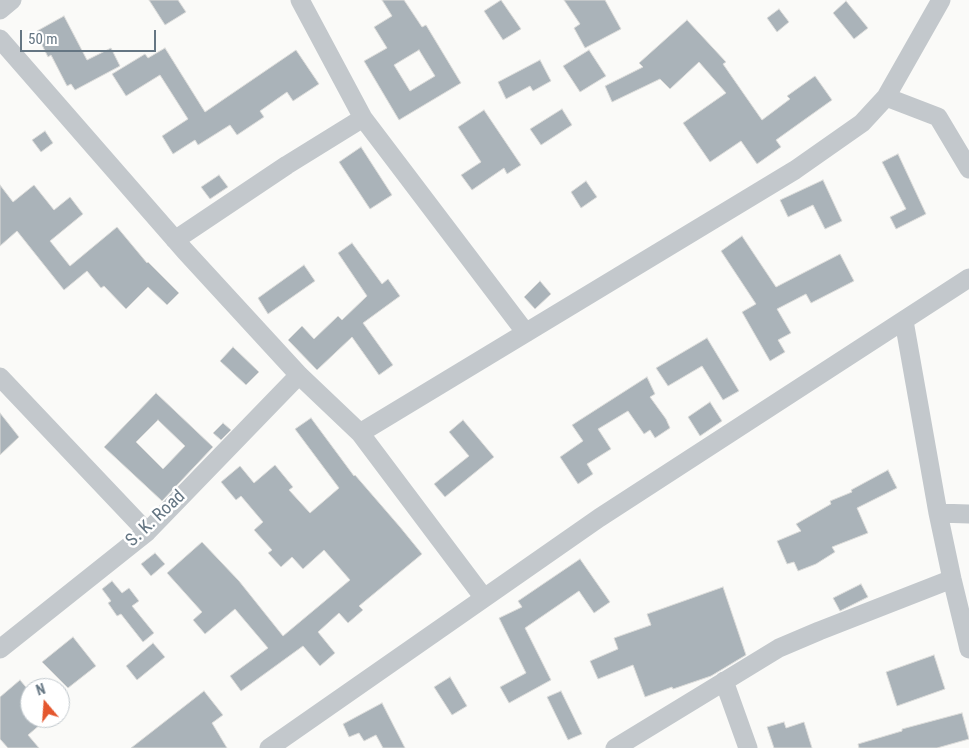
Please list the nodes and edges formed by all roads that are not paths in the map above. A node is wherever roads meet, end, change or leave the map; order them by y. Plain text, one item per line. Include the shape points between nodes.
1 (12, 0) edge
2 (300, 0) edge
3 (941, 0) edge
4 (0, 10) edge
5 (0, 39) edge
6 (886, 97) junction
7 (363, 118) junction
8 (969, 168) edge
9 (175, 240) junction
10 (969, 278) edge
11 (904, 321) junction
12 (526, 333) junction
13 (299, 375) junction
14 (0, 377) edge
15 (360, 433) junction
16 (938, 514) junction
17 (969, 514) edge
18 (147, 532) junction
19 (952, 579) junction
20 (484, 598) junction
21 (0, 649) edge
22 (969, 649) edge
23 (724, 681) junction
24 (269, 748) edge
25 (615, 748) edge
26 (748, 748) edge

1 - 4 street
2 - 7 street
3 - 6 street
5 - 9 street
6 - 8 street via 938,117
6 - 12 street via 862,123 794,170
7 - 9 street
7 - 12 street
9 - 13 street
10 - 11 street
11 - 16 street
11 - 20 street via 598,518
12 - 15 street
13 - 15 street
13 - 18 street, S. K. Road
14 - 18 street
15 - 20 street
16 - 17 street
16 - 19 street
18 - 21 street, S. K. Road
19 - 22 street
19 - 23 street via 779,648
20 - 24 street
23 - 25 street
23 - 26 street

